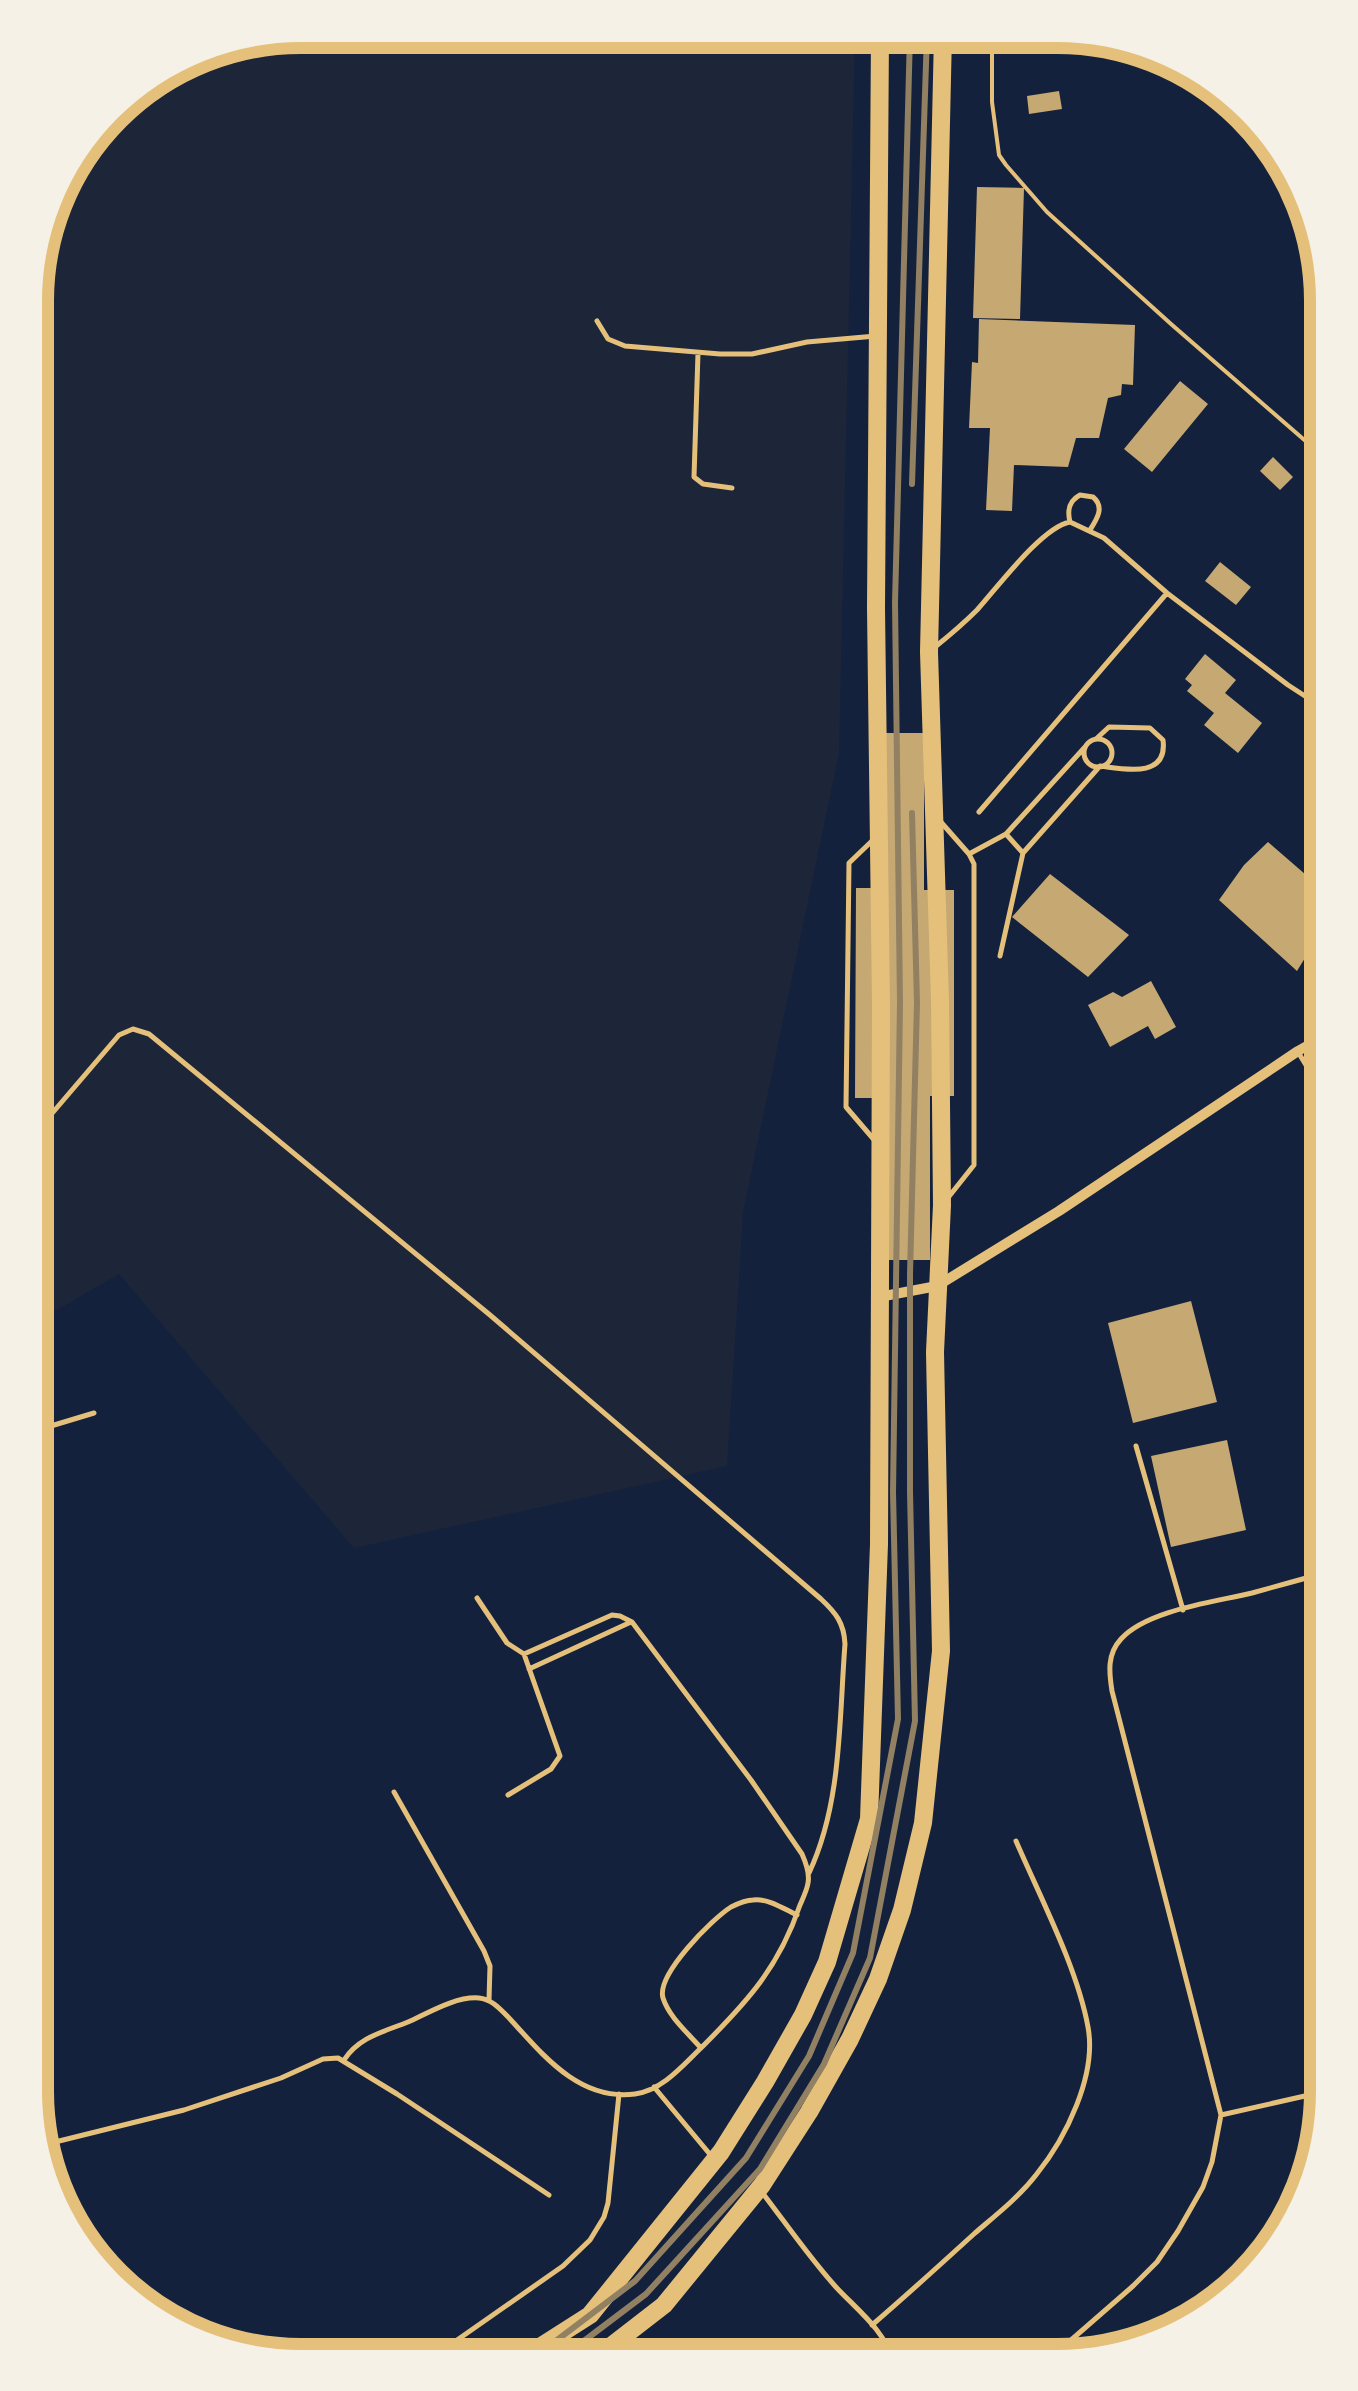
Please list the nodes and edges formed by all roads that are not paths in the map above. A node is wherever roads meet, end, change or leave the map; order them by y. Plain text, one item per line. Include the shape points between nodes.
1 (880, 48) edge
2 (943, 48) edge
3 (598, 321) dead end
4 (879, 336) junction
5 (698, 353) junction
6 (732, 488) dead end
7 (1070, 522) junction
8 (1090, 530) junction
9 (1168, 593) junction
10 (928, 652) junction
11 (1310, 700) edge
12 (1096, 739) junction
13 (1085, 748) junction
14 (1100, 766) junction
15 (980, 812) dead end
16 (935, 814) junction
17 (879, 834) junction
18 (1006, 834) junction
19 (1023, 853) junction
20 (969, 854) junction
21 (1000, 956) dead end
22 (1310, 1044) edge
23 (1298, 1051) junction
24 (1310, 1071) edge
25 (48, 1118) edge
26 (881, 1148) junction
27 (942, 1206) junction
28 (937, 1286) junction
29 (879, 1297) junction
30 (94, 1414) dead end
31 (48, 1427) edge
32 (1136, 1446) dead end
33 (1310, 1577) edge
34 (477, 1598) dead end
35 (1182, 1610) junction
36 (632, 1622) junction
37 (524, 1654) junction
38 (529, 1668) junction
39 (394, 1792) dead end
40 (508, 1795) dead end
41 (1016, 1841) dead end
42 (809, 1874) junction
43 (797, 1915) junction
44 (489, 2000) junction
45 (700, 2048) junction
46 (344, 2060) junction
47 (654, 2087) junction
48 (618, 2094) junction
49 (1310, 2094) edge
50 (1221, 2115) junction
51 (53, 2143) edge
52 (714, 2160) junction
53 (759, 2188) junction
54 (549, 2195) dead end
55 (872, 2325) junction
56 (771, 2341) dead end
57 (1069, 2342) edge
58 (453, 2343) edge
59 (548, 2343) edge
60 (615, 2343) edge
61 (774, 2343) edge
62 (884, 2343) edge

1 - 4 highway
2 - 10 highway
3 - 5 lane via 611,342
4 - 5 lane via 752,354
4 - 17 highway
5 - 6 lane via 694,477
7 - 8 lane
7 - 8 lane via 1072,502 1086,495 1099,506
7 - 10 lane via 1035,545
8 - 9 lane
9 - 11 lane
9 - 15 lane
10 - 16 highway
12 - 13 lane
12 - 14 lane via 1112,751
12 - 14 lane via 1108,727 1150,728 1163,740 1164,751 1151,767
13 - 14 lane via 1087,761
13 - 18 lane
14 - 19 lane
16 - 20 lane
16 - 27 highway
17 - 26 highway
17 - 26 lane via 849,863 846,1106
18 - 19 lane
18 - 20 lane
19 - 21 lane
20 - 27 lane via 974,1165
22 - 23 street
23 - 24 lane
23 - 28 street
25 - 42 lane via 118,1035 133,1028 149,1034 821,1599 840,1619 844,1644 833,1793
26 - 29 highway
27 - 28 highway
28 - 29 street
28 - 53 highway via 940,1651 922,1823 878,1980 817,2098
29 - 52 highway via 869,1819 828,1962 765,2082
30 - 31 lane
32 - 35 lane
33 - 35 lane
34 - 37 lane via 506,1642
35 - 50 lane via 1128,1633 1115,1648 1109,1673
36 - 37 lane via 612,1615
36 - 38 lane
36 - 42 lane via 802,1854
37 - 38 lane
38 - 40 lane via 560,1756
39 - 44 lane via 484,1951
41 - 55 lane via 1070,1966 1088,2027 1090,2056 1079,2099 1036,2175
42 - 43 lane
43 - 45 lane via 756,1991
43 - 45 lane via 766,1901 743,1902 720,1916 673,1966 663,1999
44 - 46 lane via 457,2002 364,2039
44 - 48 lane via 557,2068 591,2088
45 - 47 lane
46 - 51 lane via 324,2059 246,2091
46 - 54 lane
47 - 48 lane
47 - 52 lane
48 - 58 lane via 608,2203 590,2240
49 - 50 lane
50 - 57 lane via 1203,2187 1178,2232 1134,2286
52 - 59 highway via 590,2316
53 - 55 lane
53 - 60 highway via 664,2304
55 - 62 lane
56 - 61 lane

